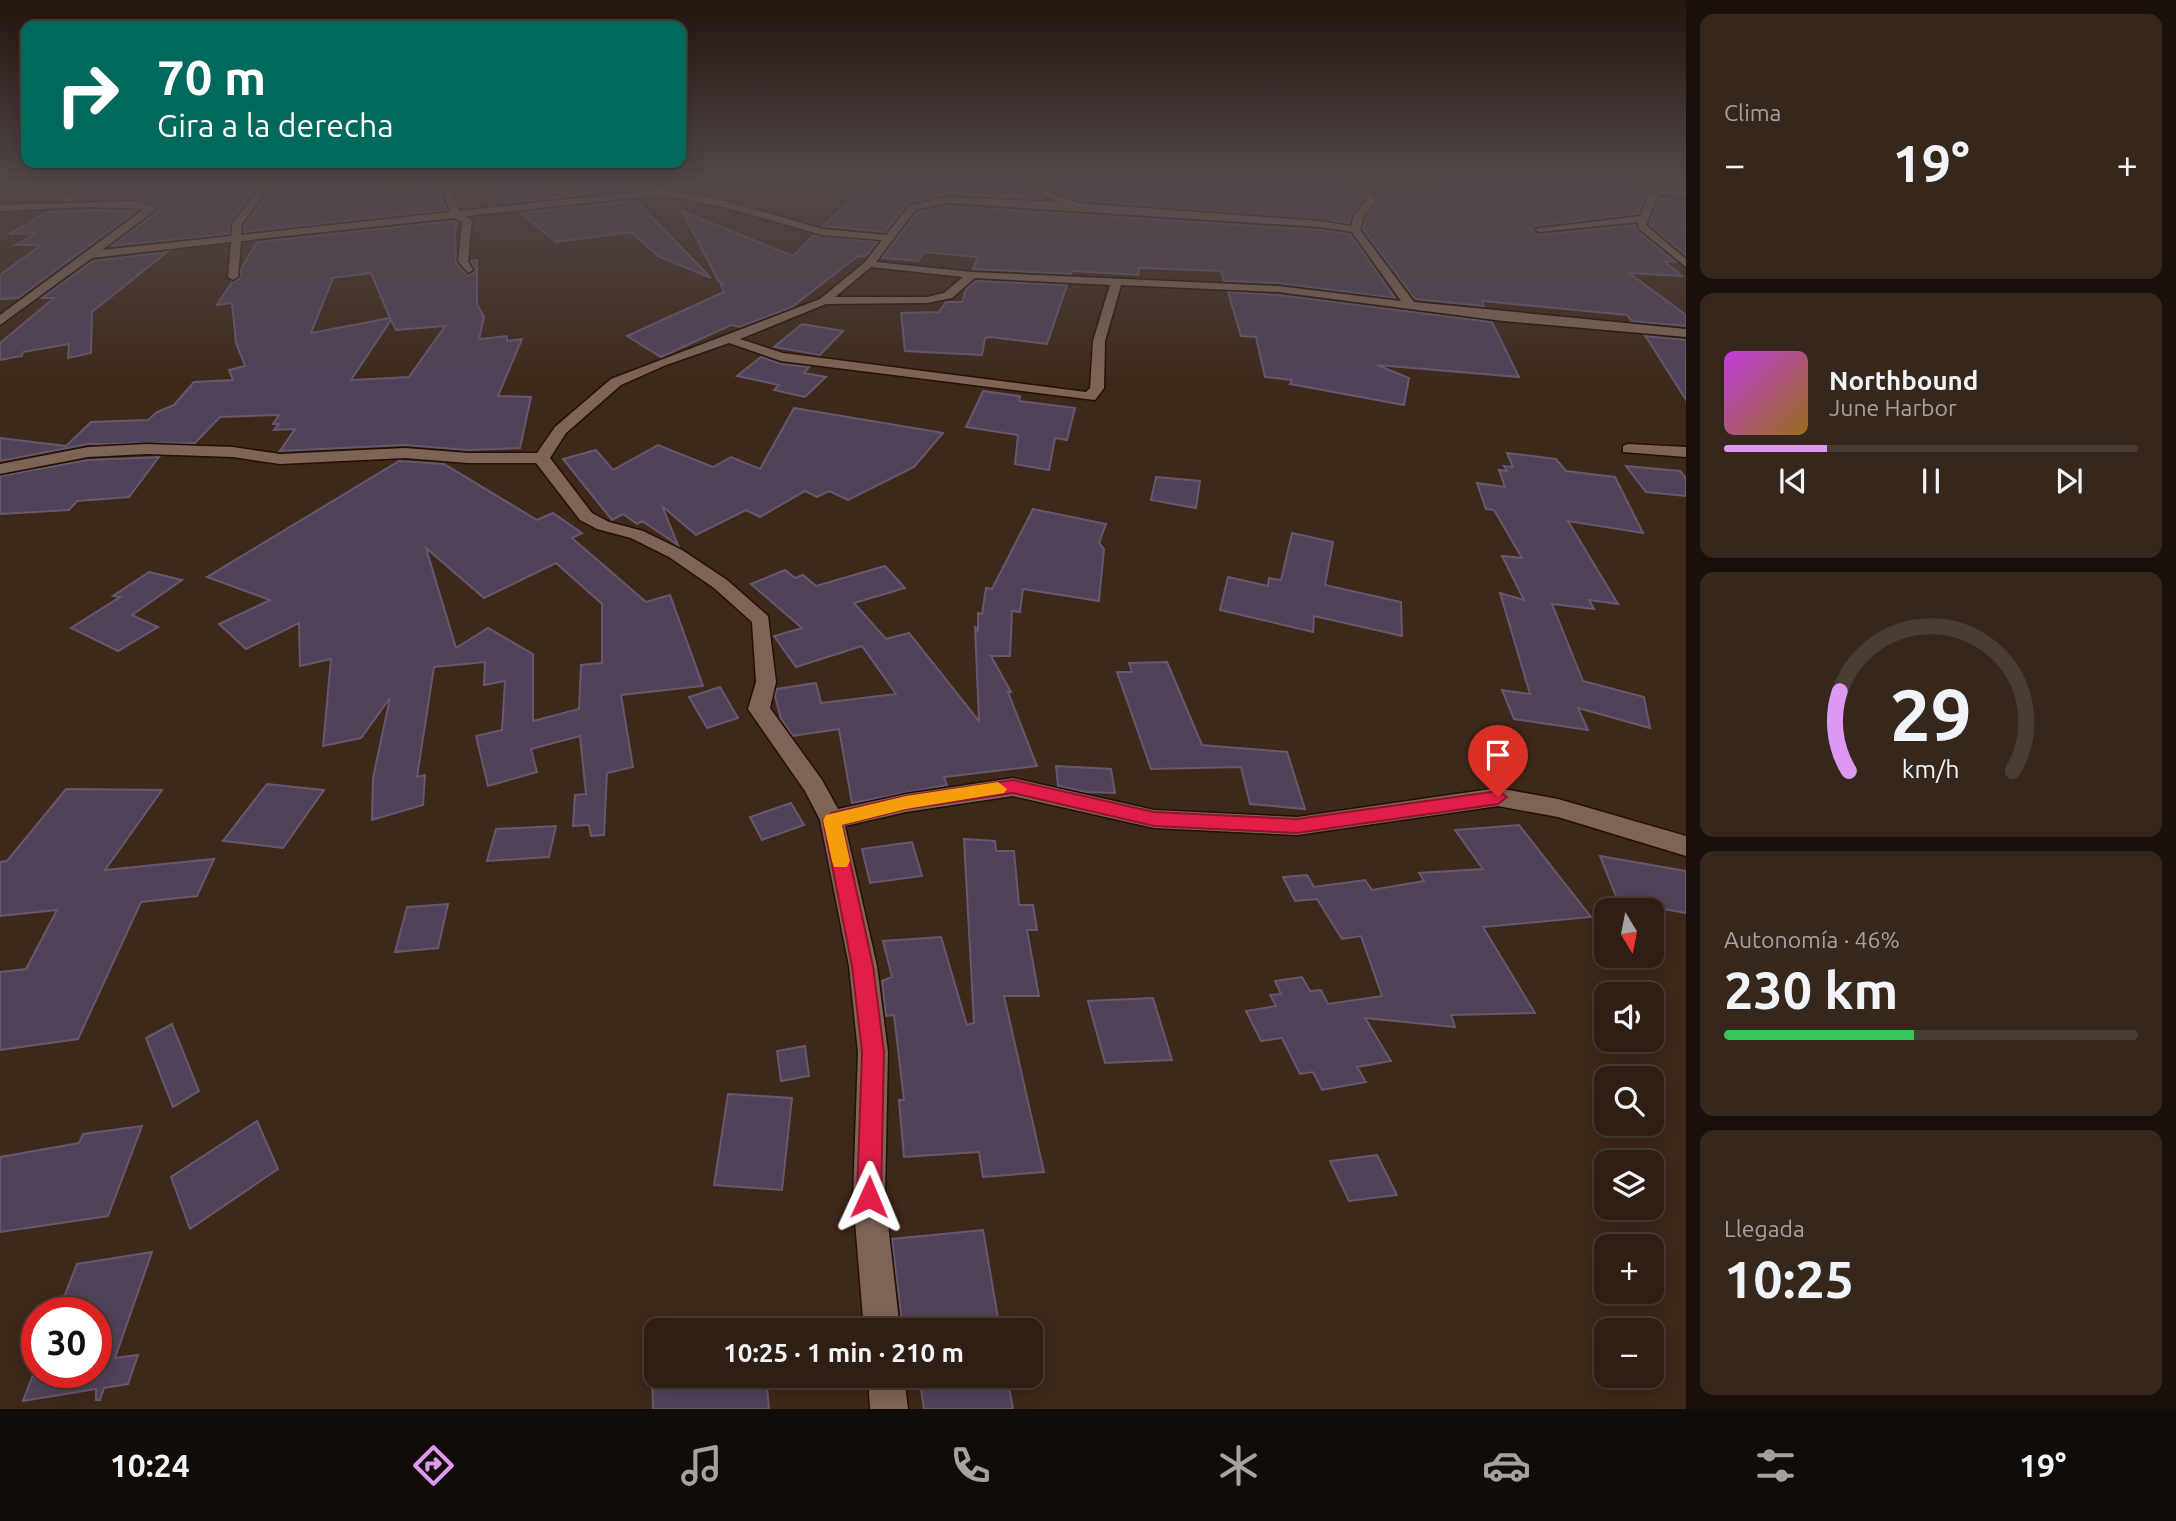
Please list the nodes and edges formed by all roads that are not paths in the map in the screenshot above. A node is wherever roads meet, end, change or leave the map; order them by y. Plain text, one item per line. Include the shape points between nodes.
1 (94, 251) edge
2 (125, 251) edge
3 (236, 251) edge
4 (464, 251) edge
5 (880, 251) edge
6 (1370, 251) edge
7 (1672, 251) edge
8 (88, 255) junction
9 (869, 264) junction
10 (1686, 264) edge
11 (468, 270) dead end
12 (972, 275) junction
13 (233, 277) dead end
14 (1116, 283) junction
15 (824, 301) junction
16 (0, 302) edge
17 (24, 302) junction
18 (1410, 305) junction
19 (0, 321) edge
20 (1686, 333) edge
21 (729, 339) junction
22 (1628, 449) dead end
23 (1686, 452) edge
24 (542, 458) junction
25 (0, 468) edge
26 (832, 820) junction
27 (1686, 846) edge
28 (880, 1318) edge
29 (887, 1388) edge
30 (889, 1409) edge

1 - 8 street
2 - 8 street
3 - 13 street
4 - 11 street
5 - 9 street
6 - 18 street
7 - 10 street
8 - 17 street
9 - 12 street
9 - 15 street
12 - 14 street
12 - 15 street via 948,296 927,300
14 - 18 street via 1278,289
14 - 21 street via 1099,341 1097,388 1090,397 781,357
15 - 21 street
16 - 17 street
17 - 19 street
18 - 20 street
21 - 24 street via 616,382 560,430
22 - 23 street
24 - 25 street via 405,453 280,459 233,452 136,449 88,452
24 - 26 street via 572,502 592,521 641,536 683,559 737,596 761,620 766,682 759,709 814,786
26 - 27 street via 1013,787 1154,819 1297,826 1498,797 1558,808
26 - 28 street via 863,966 873,1052 869,1197
29 - 30 street

